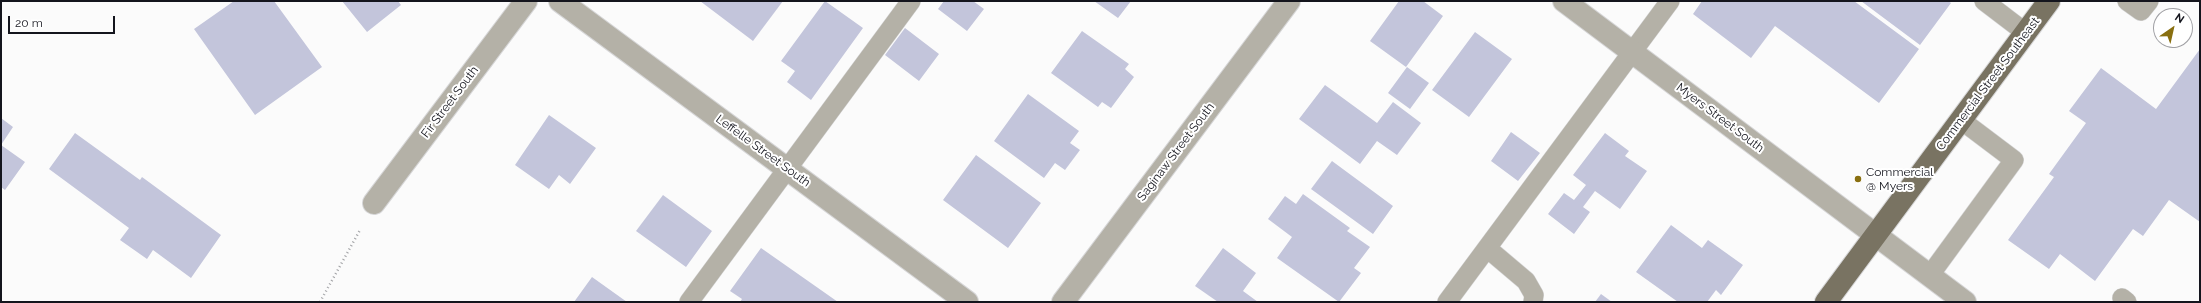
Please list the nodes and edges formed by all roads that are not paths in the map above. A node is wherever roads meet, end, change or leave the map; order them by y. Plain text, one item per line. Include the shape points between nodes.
1 (526, 1) edge
2 (560, 1) edge
3 (911, 1) edge
4 (1289, 1) edge
5 (1564, 1) edge
6 (1670, 1) edge
7 (1984, 1) edge
8 (2050, 1) edge
9 (2127, 1) edge
10 (2149, 1) edge
11 (2026, 33) junction
12 (1632, 52) junction
13 (1961, 120) junction
14 (787, 169) junction
15 (374, 203) road end
16 (1876, 235) junction
17 (1487, 248) junction
18 (1930, 275) junction
19 (689, 302) edge
20 (967, 302) edge
21 (1063, 302) edge
22 (1447, 302) edge
23 (1533, 302) edge
24 (1826, 302) edge
25 (1965, 302) edge

1 - 15 street, Fir Street South
2 - 14 street, Leffelle Street South
3 - 14 lane
4 - 21 street, Saginaw Street South
5 - 12 street, Myers Street South
6 - 12 lane
7 - 11 lane
8 - 11 main road, Commercial Street Southeast
9 - 10 lane via 2141,11
11 - 13 main road, Commercial Street Southeast
12 - 16 street, Myers Street South
12 - 17 lane
13 - 16 main road, Commercial Street Southeast
13 - 18 lane via 2014,160
14 - 19 lane
14 - 20 street, Leffelle Street South
16 - 18 street, Myers Street South
16 - 24 main road, Commercial Street Southeast
17 - 22 lane
17 - 23 lane via 1526,282 1534,295
18 - 25 street, Myers Street South

